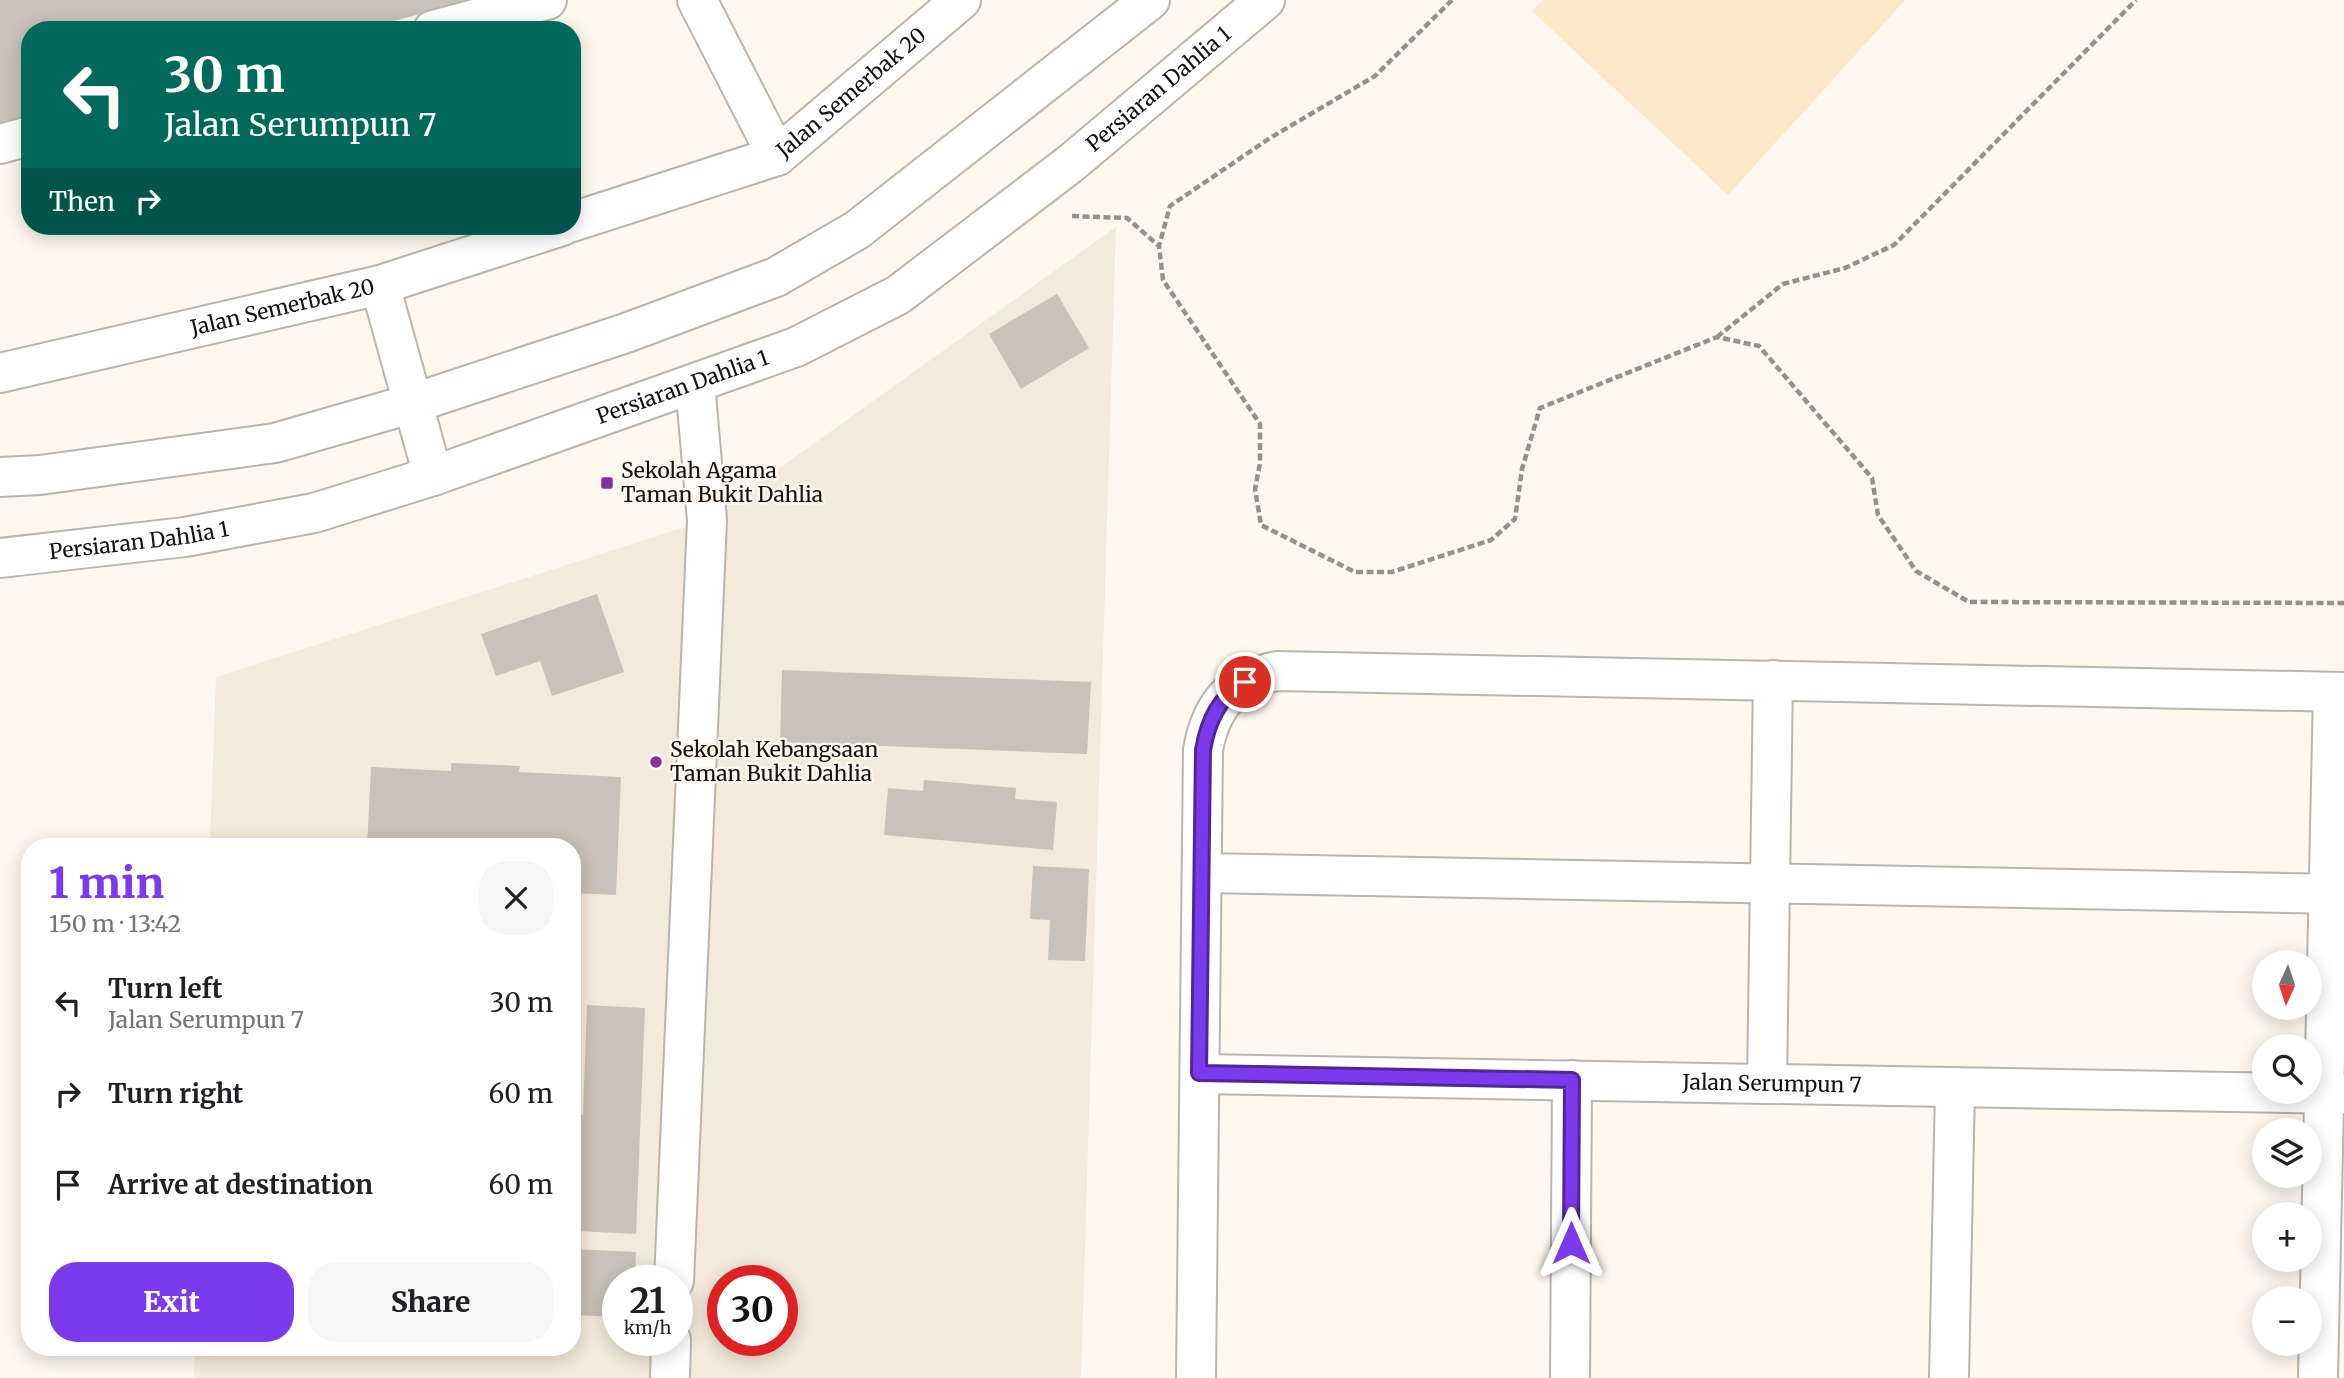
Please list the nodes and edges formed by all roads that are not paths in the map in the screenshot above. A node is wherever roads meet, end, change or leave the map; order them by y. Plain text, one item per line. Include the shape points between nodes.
1 (547, 0) edge
2 (697, 0) edge
3 (961, 0) edge
4 (1150, 0) edge
5 (1265, 0) edge
6 (467, 21) edge
7 (21, 138) edge
8 (0, 144) edge
9 (777, 156) junction
10 (581, 219) edge
11 (534, 235) edge
12 (380, 285) junction
13 (0, 373) edge
14 (695, 384) junction
15 (414, 403) junction
16 (433, 476) junction
17 (0, 477) edge
18 (0, 558) edge
19 (1773, 680) junction
20 (2338, 692) edge
21 (1202, 873) junction
22 (1770, 884) junction
23 (2336, 894) edge
24 (1199, 1073) junction
25 (1572, 1080) junction
26 (1767, 1084) junction
27 (1955, 1087) junction
28 (2334, 1094) edge
29 (675, 1265) edge
30 (671, 1356) edge
31 (670, 1378) edge
32 (1196, 1378) edge
33 (1570, 1378) edge
34 (1949, 1378) edge
35 (2318, 1378) edge

1 - 6 street
2 - 9 street
3 - 9 street, Jalan Semerbak 20
4 - 15 street via 858,230 776,276 626,333
5 - 14 street, Persiaran Dahlia 1 via 1070,164 898,295 796,347
7 - 8 street
9 - 10 street, Jalan Semerbak 20
11 - 12 street, Jalan Semerbak 20
12 - 13 street, Jalan Semerbak 20
12 - 15 street
14 - 16 street, Persiaran Dahlia 1
14 - 29 street via 707,520
15 - 16 street
15 - 17 street via 275,443
16 - 18 street, Persiaran Dahlia 1 via 314,513 237,528
19 - 20 street
19 - 21 street via 1277,671 1258,675 1232,690 1207,731
19 - 22 street
20 - 23 street
21 - 22 street
21 - 24 street
22 - 23 street
22 - 26 street
23 - 28 street
24 - 25 street, Jalan Serumpun 7
24 - 32 street
25 - 26 street, Jalan Serumpun 7
25 - 33 street
26 - 27 street, Jalan Serumpun 7
27 - 28 street, Jalan Serumpun 7
27 - 34 street
28 - 35 street
30 - 31 street

